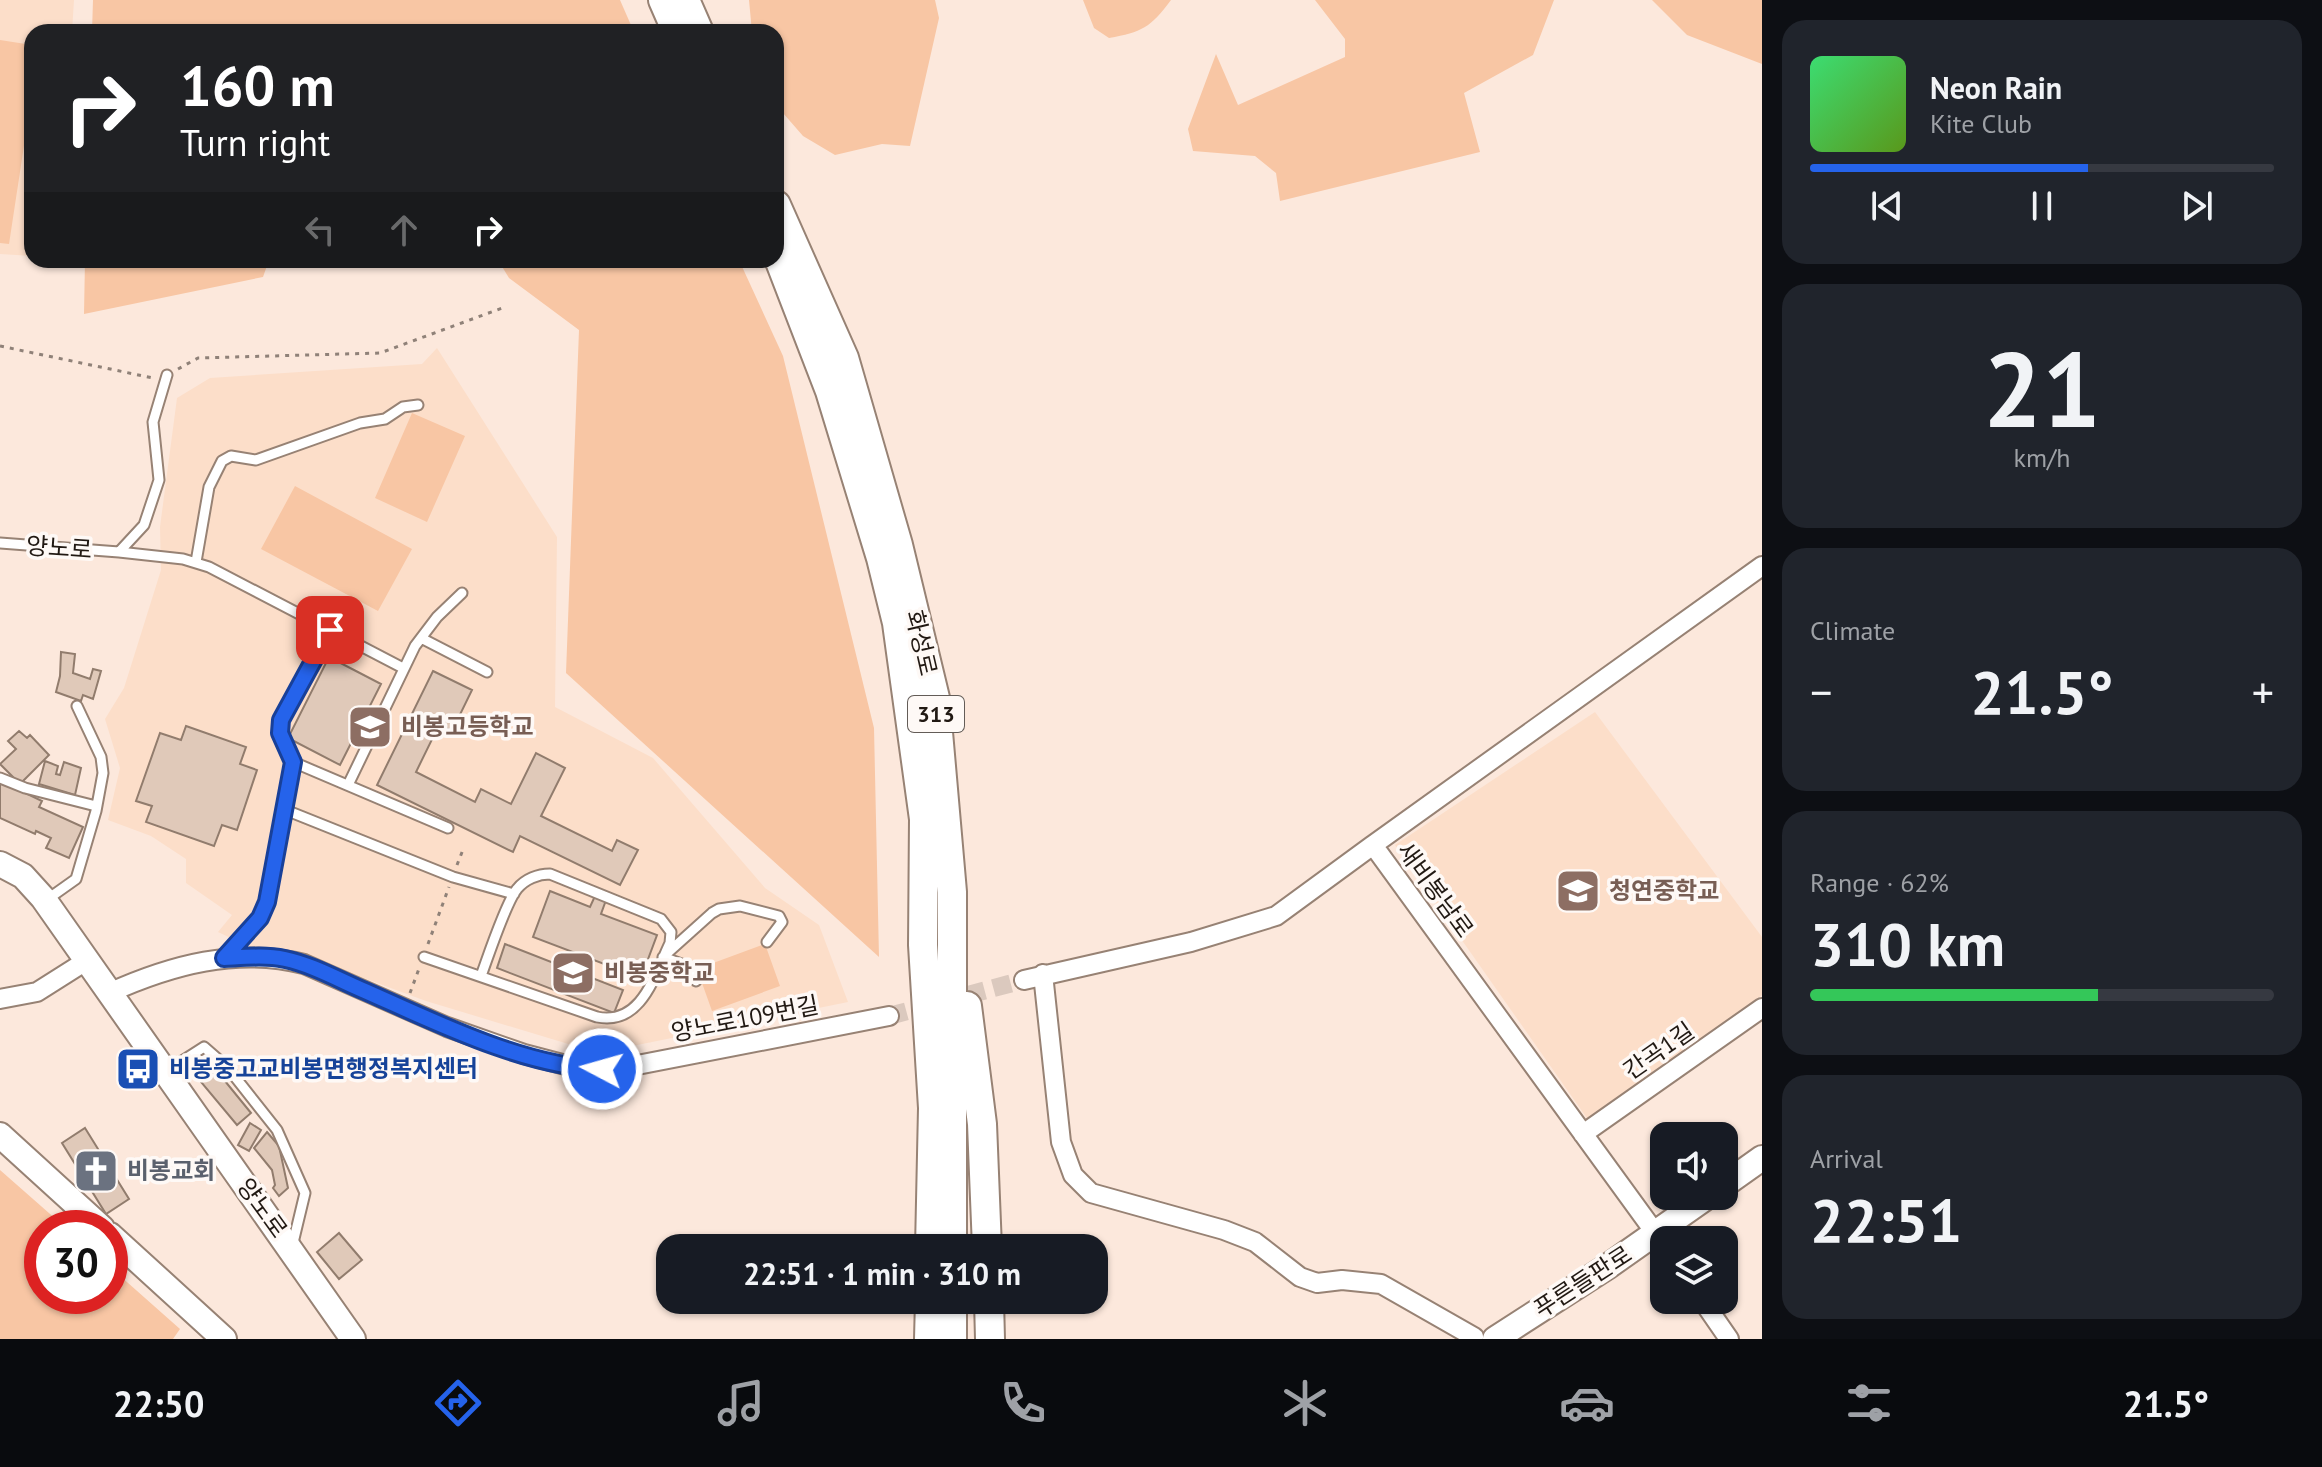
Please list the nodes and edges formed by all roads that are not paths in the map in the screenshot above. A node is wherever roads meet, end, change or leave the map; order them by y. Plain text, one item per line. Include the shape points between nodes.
1 (663, 0) edge
2 (685, 0) edge
3 (674, 24) edge
4 (696, 24) edge
5 (784, 223) edge
6 (783, 268) edge
7 (167, 375) road end
8 (418, 405) dead end
9 (0, 543) edge
10 (119, 552) junction
11 (196, 562) junction
12 (1762, 566) edge
13 (462, 593) dead end
14 (330, 630) junction
15 (421, 638) junction
16 (403, 668) junction
17 (487, 672) dead end
18 (77, 706) dead end
19 (293, 762) junction
20 (0, 778) edge
21 (348, 785) junction
22 (96, 806) junction
23 (283, 809) junction
24 (448, 828) dead end
25 (1373, 845) junction
26 (0, 864) edge
27 (952, 892) junction
28 (514, 894) junction
29 (45, 901) junction
30 (767, 942) dead end
31 (424, 957) road end
32 (663, 957) junction
33 (224, 958) junction
34 (86, 961) junction
35 (1043, 974) junction
36 (481, 976) junction
37 (1024, 980) tunnel mouth
38 (696, 981) dead end
39 (109, 993) junction
40 (0, 999) edge
41 (1762, 1008) edge
42 (889, 1016) tunnel mouth
43 (164, 1073) junction
44 (1583, 1134) junction
45 (0, 1135) edge
46 (1762, 1158) edge
47 (1738, 1175) edge
48 (82, 1210) edge
49 (1692, 1210) edge
50 (1650, 1226) edge
51 (1675, 1226) edge
52 (930, 1234) edge
53 (952, 1234) edge
54 (986, 1234) edge
55 (1650, 1245) edge
56 (292, 1250) junction
57 (128, 1251) edge
58 (930, 1314) edge
59 (952, 1314) edge
60 (989, 1314) edge
61 (1712, 1314) edge
62 (1485, 1338) edge
63 (224, 1339) edge
64 (353, 1339) edge
65 (929, 1339) edge
66 (952, 1339) edge
67 (990, 1339) edge
68 (1729, 1339) edge

1 - 3 main road
2 - 4 main road
5 - 27 main road, 화성로 / 313 via 844,358 898,545 935,698
6 - 52 main road, 화성로 / 313 via 830,391 897,623 924,819 923,945 933,1108
7 - 10 lane, 양노로 via 153,422 159,480 144,525
8 - 11 lane via 256,460 231,456 222,461 209,487
9 - 10 lane, 양노로
10 - 11 lane
11 - 14 lane
12 - 25 street, 새비봉남로
13 - 15 lane
14 - 16 lane
14 - 19 lane via 281,720 280,733
15 - 16 lane
15 - 17 lane
16 - 21 lane
18 - 22 lane via 102,761
19 - 21 lane
19 - 23 lane
20 - 22 lane
21 - 24 lane
22 - 29 lane via 76,879
23 - 28 lane via 453,877
23 - 33 lane via 265,910
25 - 35 street via 1276,916 1191,942
25 - 44 street, 새비봉남로
26 - 29 street, 양노로 via 31,883
27 - 53 main road, 화성로 / 313
27 - 54 main road, 313 via 982,1124
28 - 32 lane via 534,876 550,874 655,916 671,932
28 - 36 lane
29 - 34 street, 양노로
30 - 32 lane via 782,922 779,916 726,907 712,913
31 - 36 lane
32 - 36 lane via 641,1003 613,1018
32 - 38 lane via 687,966
33 - 39 street, 양노로109번길 via 165,970
33 - 42 street, 양노로109번길 via 268,957 304,964 447,1027 581,1069 627,1067
34 - 39 street, 양노로
34 - 40 street via 37,992
35 - 37 street
35 - 62 street via 1061,1142 1073,1175 1091,1193 1255,1242 1300,1277 1317,1283 1381,1284
39 - 43 street, 양노로
41 - 44 street, 간곡1길
43 - 56 street, 양노로
43 - 56 lane via 204,1047 228,1068 277,1130 305,1193
44 - 50 street, 새비봉남로
45 - 48 street
46 - 47 street
49 - 51 street, 푸른들판로
55 - 62 street, 푸른들판로
56 - 64 street, 양노로
57 - 63 street
58 - 65 main road
59 - 66 main road
60 - 67 main road
61 - 68 street

